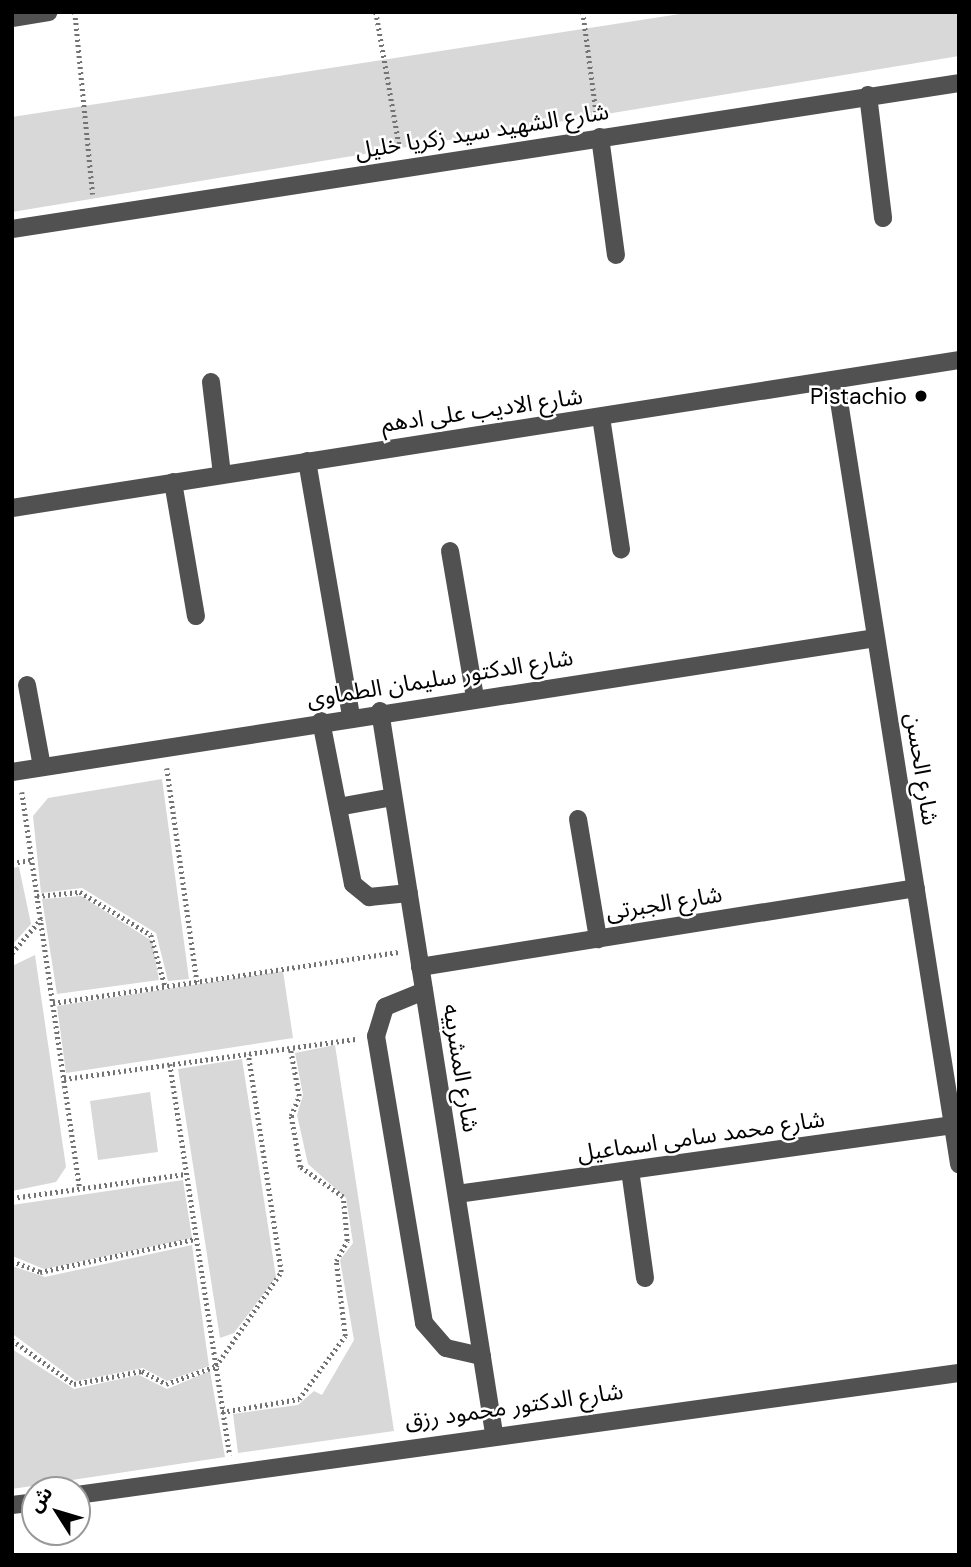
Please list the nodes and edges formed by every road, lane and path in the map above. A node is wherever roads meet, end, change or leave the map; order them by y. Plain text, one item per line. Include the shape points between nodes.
1 (49, 12) edge
2 (75, 12) edge
3 (376, 12) edge
4 (583, 12) edge
5 (12, 18) edge
6 (959, 83) edge
7 (868, 95) junction
8 (600, 137) junction
9 (403, 168) junction
10 (95, 216) junction
11 (883, 218) dead end
12 (12, 229) edge
13 (616, 255) dead end
14 (959, 360) edge
15 (211, 382) dead end
16 (836, 382) junction
17 (600, 417) junction
18 (307, 461) junction
19 (222, 474) junction
20 (173, 482) junction
21 (12, 508) edge
22 (621, 549) dead end
23 (450, 551) dead end
24 (195, 616) dead end
25 (876, 638) junction
26 (26, 685) dead end
27 (475, 698) junction
28 (380, 711) junction
29 (351, 716) junction
30 (321, 721) junction
31 (164, 746) junction
32 (42, 767) junction
33 (16, 771) edge
34 (394, 797) junction
35 (338, 807) junction
36 (578, 819) dead end
37 (32, 860) junction
38 (12, 863) edge
39 (916, 888) junction
40 (409, 893) junction
41 (37, 896) junction
42 (41, 919) junction
43 (597, 939) junction
44 (12, 953) edge
45 (419, 958) junction
46 (197, 982) junction
47 (165, 986) junction
48 (424, 991) junction
49 (53, 1003) junction
50 (376, 1037) junction
51 (290, 1048) junction
52 (248, 1054) junction
53 (170, 1064) junction
54 (951, 1064) edge
55 (64, 1079) junction
56 (953, 1125) junction
57 (959, 1164) edge
58 (630, 1170) junction
59 (185, 1174) junction
60 (80, 1189) junction
61 (457, 1194) junction
62 (12, 1198) edge
63 (195, 1239) junction
64 (12, 1261) edge
65 (645, 1278) dead end
66 (12, 1340) edge
67 (482, 1356) junction
68 (216, 1366) junction
69 (959, 1373) edge
70 (222, 1412) junction
71 (494, 1433) junction
72 (232, 1470) junction
73 (91, 1493) edge

1 - 5 street
2 - 10 path
3 - 9 path
4 - 8 path
6 - 7 street, شارع الشهيد سيد زكريا خليل
7 - 8 street, شارع الشهيد سيد زكريا خليل
7 - 11 street
8 - 9 street, شارع الشهيد سيد زكريا خليل
8 - 13 street
9 - 10 street, شارع الشهيد سيد زكريا خليل
10 - 12 street, شارع الشهيد سيد زكريا خليل
14 - 16 street, شارع الاديب على ادهم
15 - 19 street
16 - 17 street, شارع الاديب على ادهم
16 - 25 street, شارع الحسن
17 - 18 street, شارع الاديب على ادهم
17 - 22 street
18 - 19 street, شارع الاديب على ادهم
18 - 29 street
19 - 20 street, شارع الاديب على ادهم
20 - 21 street, شارع الاديب على ادهم
20 - 24 street
23 - 27 street
25 - 27 street, شارع الدكتور سليمان الطماوى
25 - 39 street, شارع الحسن
26 - 32 street
27 - 28 street, شارع الدكتور سليمان الطماوى
28 - 29 street, شارع الدكتور سليمان الطماوى
28 - 34 street, شارع المشربيه
29 - 30 street, شارع الدكتور سليمان الطماوى
30 - 31 street, شارع الدكتور سليمان الطماوى
30 - 35 street
31 - 32 street, شارع الدكتور سليمان الطماوى
31 - 46 path
32 - 33 street, شارع الدكتور سليمان الطماوى
33 - 37 path
34 - 35 street
34 - 40 street, شارع المشربيه
35 - 40 street via 359,892
36 - 43 street
37 - 38 path
37 - 41 path
39 - 43 street, شارع الجبرتى
39 - 54 street, شارع الحسن
40 - 45 street, شارع المشربيه
41 - 42 path
41 - 47 path via 77,890 151,935
42 - 44 path
42 - 49 path
43 - 45 street, شارع الجبرتى
45 - 46 path
45 - 48 street, شارع المشربيه
46 - 47 path
47 - 49 path
48 - 50 street via 385,1007
48 - 61 street, شارع المشربيه
49 - 55 path
50 - 51 path
50 - 67 street via 424,1324 446,1348
51 - 52 path
51 - 70 path via 299,1096 291,1114 300,1167 343,1197 347,1241 336,1261 345,1339 301,1398
52 - 53 path
52 - 68 path via 281,1272
53 - 55 path
53 - 59 path
54 - 56 street, شارع الحسن
55 - 60 path
56 - 57 street, شارع الحسن
56 - 58 street, شارع محمد سامى اسماعيل
58 - 61 street, شارع محمد سامى اسماعيل
58 - 65 street
59 - 60 path
59 - 63 path
60 - 62 path
61 - 67 street, شارع المشربيه
63 - 64 path via 40,1272
63 - 68 path
66 - 68 path via 74,1384 142,1371 166,1384
67 - 71 street, شارع المشربيه
68 - 70 path
69 - 71 street, شارع الدكتور محمود رزق
70 - 72 path
71 - 72 street, شارع الدكتور محمود رزق
72 - 73 street, شارع الدكتور محمود رزق

